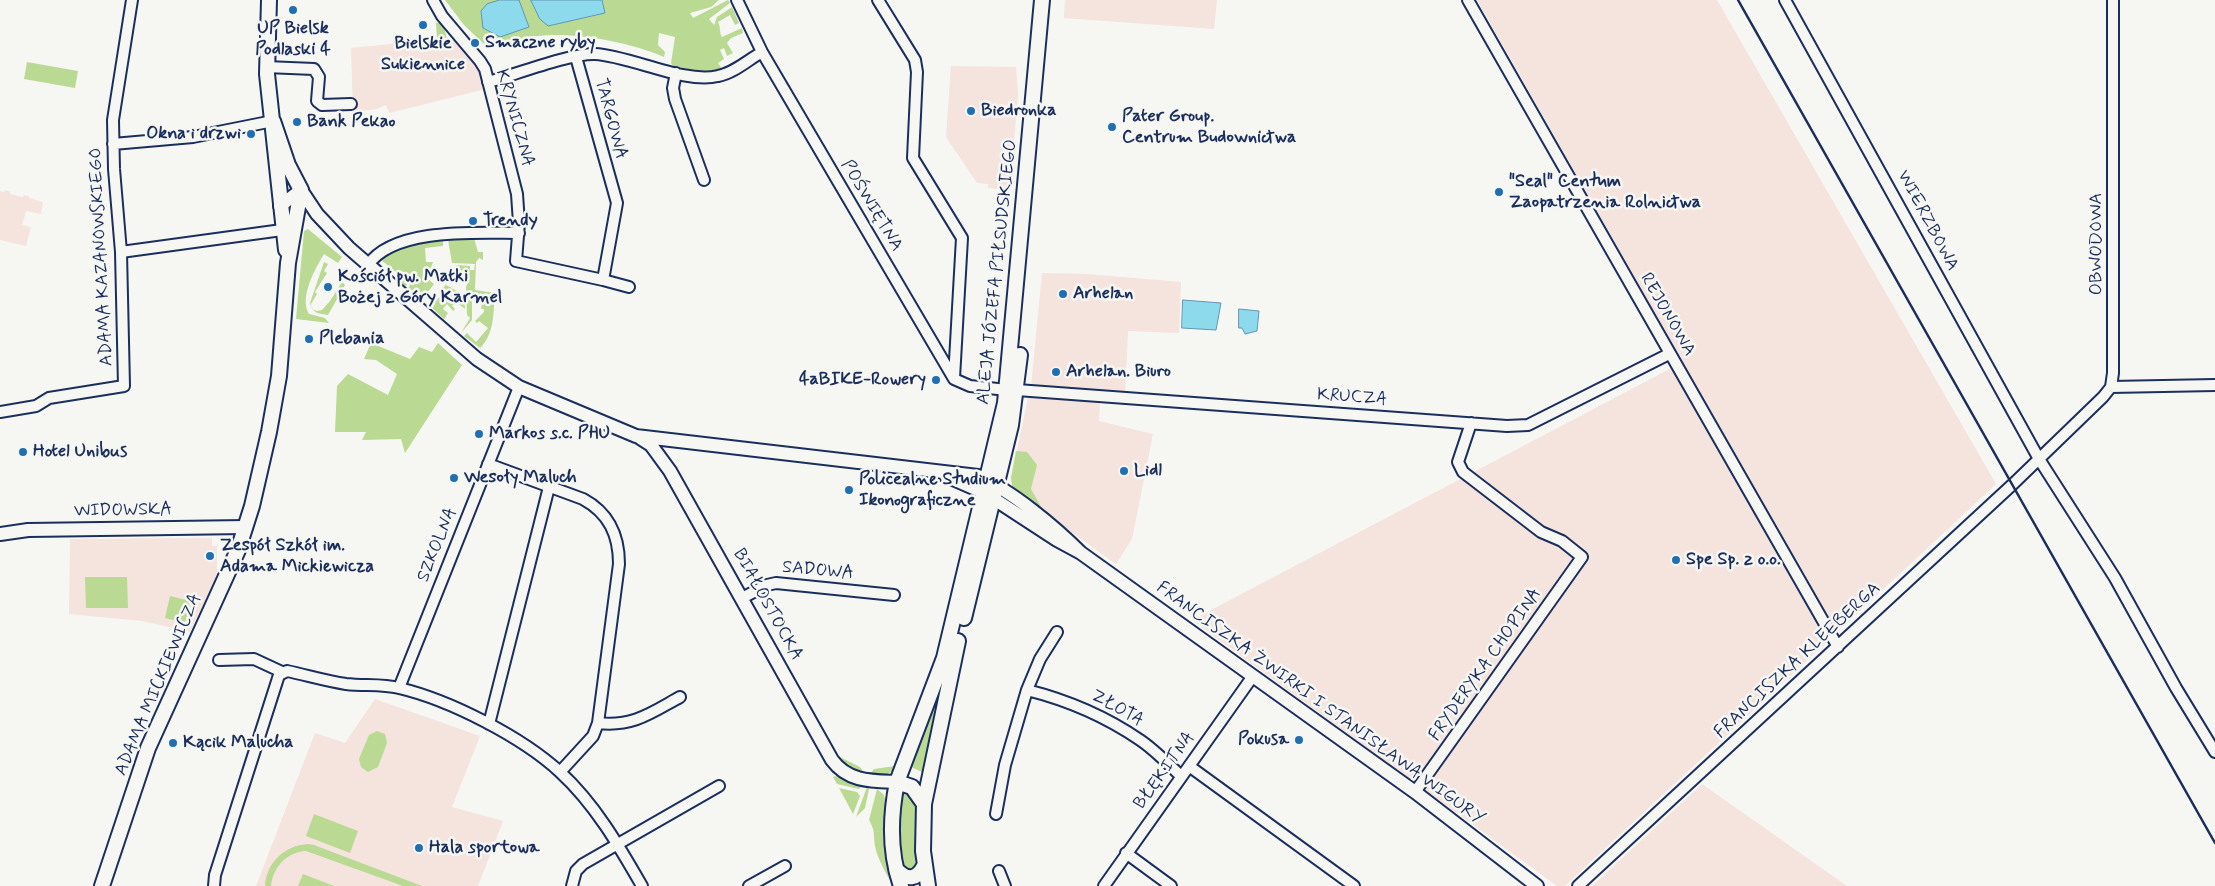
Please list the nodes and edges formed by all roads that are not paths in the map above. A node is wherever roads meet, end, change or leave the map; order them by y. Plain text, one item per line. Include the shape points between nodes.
1 (132, 0) edge
2 (269, 0) edge
3 (433, 0) edge
4 (737, 0) edge
5 (878, 0) edge
6 (1042, 0) edge
7 (1050, 0) edge
8 (1468, 0) edge
9 (1785, 0) edge
10 (2113, 0) edge
11 (762, 52) junction
12 (576, 57) junction
13 (266, 66) junction
14 (676, 73) junction
15 (488, 82) junction
16 (351, 104) dead end
17 (273, 121) junction
18 (113, 144) junction
19 (704, 180) dead end
20 (301, 190) junction
21 (280, 206) junction
22 (318, 214) junction
23 (295, 218) junction
24 (282, 230) junction
25 (519, 233) junction
26 (121, 252) junction
27 (288, 263) junction
28 (368, 265) junction
29 (603, 280) junction
30 (629, 287) dead end
31 (1669, 354) junction
32 (954, 379) junction
33 (2215, 385) edge
34 (519, 386) junction
35 (2110, 387) junction
36 (1012, 390) junction
37 (0, 412) edge
38 (1471, 423) junction
39 (636, 436) junction
40 (2039, 459) junction
41 (488, 464) junction
42 (550, 487) junction
43 (991, 490) junction
44 (246, 528) junction
45 (0, 534) edge
46 (894, 595) dead end
47 (742, 598) junction
48 (1057, 632) dead end
49 (1838, 647) junction
50 (220, 660) dead end
51 (280, 674) junction
52 (1253, 676) junction
53 (399, 688) junction
54 (1027, 690) junction
55 (680, 697) dead end
56 (598, 723) junction
57 (489, 724) junction
58 (2215, 752) edge
59 (1189, 766) junction
60 (560, 772) junction
61 (1181, 776) junction
62 (872, 781) junction
63 (897, 782) junction
64 (719, 786) dead end
65 (1415, 792) junction
66 (893, 802) junction
67 (924, 804) junction
68 (996, 814) dead end
69 (618, 844) junction
70 (1126, 854) junction
71 (785, 866) dead end
72 (924, 866) junction
73 (896, 869) junction
74 (999, 871) dead end
75 (102, 886) edge
76 (214, 886) edge
77 (572, 886) edge
78 (642, 886) edge
79 (749, 886) edge
80 (901, 886) edge
81 (928, 886) edge
82 (1005, 886) edge
83 (1104, 886) edge
84 (1171, 886) edge
85 (1354, 886) edge
86 (1538, 886) edge
87 (1578, 886) edge

1 - 18 street, ADAMA KAZANOWSKIEGO via 116,93
2 - 13 main road, ADAMA MICKIEWICZA
3 - 15 street, KRYNICZNA via 442,16 480,61
4 - 11 street, POŚWIĘTNA
5 - 32 street via 915,60 913,158 962,238
6 - 36 main road, ALEJA JÓZEFA PIŁSUDSKIEGO
7 - 36 main road, ALEJA JÓZEFA PIŁSUDSKIEGO
8 - 31 street, REJONOWA
9 - 40 street, WIERZBOWA
10 - 35 street, OBWODOWA via 2113,372
11 - 14 street via 718,76
11 - 32 street, POŚWIĘTNA
12 - 14 street via 605,55
12 - 15 street
12 - 29 street, TARGOWA via 617,203
13 - 16 street via 314,69 319,78 317,101 322,105
13 - 17 main road, ADAMA MICKIEWICZA
14 - 19 street via 675,99
15 - 25 street, KRYNICZNA via 514,177
17 - 18 street via 193,137
17 - 20 main road, ADAMA MICKIEWICZA
17 - 21 main road, ADAMA MICKIEWICZA
18 - 26 street, ADAMA KAZANOWSKIEGO
20 - 21 street
20 - 22 street, FRANCISZKA ŻWIRKI I STANISŁAWA WIGURY
20 - 23 main road, ADAMA MICKIEWICZA
21 - 24 main road, ADAMA MICKIEWICZA
22 - 23 street via 307,212
22 - 28 street, FRANCISZKA ŻWIRKI I STANISŁAWA WIGURY
23 - 27 main road, ADAMA MICKIEWICZA
24 - 26 street
24 - 27 main road, ADAMA MICKIEWICZA
25 - 28 street via 408,240 381,251
25 - 29 street, KRYNICZNA via 516,261
26 - 37 street, ADAMA KAZANOWSKIEGO via 124,386 49,398 36,406
27 - 44 main road, ADAMA MICKIEWICZA via 279,376 270,432
28 - 34 street, FRANCISZKA ŻWIRKI I STANISŁAWA WIGURY via 477,359
29 - 30 street
31 - 38 street, KRUCZA via 1528,425
31 - 49 street, REJONOWA
32 - 36 street via 970,386
33 - 35 street
34 - 39 street, FRANCISZKA ŻWIRKI I STANISŁAWA WIGURY
34 - 41 street, SZKOLNA
35 - 40 street
36 - 38 street, KRUCZA
36 - 43 main road, ALEJA JÓZEFA PIŁSUDSKIEGO
38 - 65 street, FRYDERYKA CHOPINA via 1458,462 1463,472 1541,532 1562,541 1582,557
39 - 43 street, FRANCISZKA ŻWIRKI I STANISŁAWA WIGURY via 972,475
39 - 47 street, BIAŁOSTOCKA via 660,454
40 - 49 street, FRANCISZKA KLEEBERGA
40 - 58 street, WIERZBOWA via 2115,578
41 - 42 street
41 - 53 street, SZKOLNA
42 - 56 street via 596,506 607,518 619,548
42 - 57 street
43 - 52 street, FRANCISZKA ŻWIRKI I STANISŁAWA WIGURY
43 - 63 main road, ALEJA JÓZEFA PIŁSUDSKIEGO via 944,658
43 - 67 main road, ALEJA JÓZEFA PIŁSUDSKIEGO
44 - 45 street, WIDOWSKA via 28,530
44 - 75 main road, ADAMA MICKIEWICZA via 148,748
46 - 47 street, SADOWA via 776,583
47 - 62 street, BIAŁOSTOCKA via 839,770 849,776
48 - 54 street via 1040,659
49 - 87 street, FRANCISZKA KLEEBERGA
50 - 51 street via 254,659
51 - 53 street via 287,671 345,684
51 - 76 street
52 - 59 street, BŁĘKITNA
52 - 65 street, FRANCISZKA ŻWIRKI I STANISŁAWA WIGURY
53 - 57 street
54 - 61 street, ZŁOTA via 1062,699 1100,717 1141,740
54 - 68 street via 1005,765
55 - 56 street via 636,721
56 - 60 street via 594,736
57 - 60 street
59 - 61 street, BŁĘKITNA
59 - 85 street
60 - 69 street
61 - 70 street, BŁĘKITNA
62 - 63 street, BIAŁOSTOCKA
62 - 66 street, BIAŁOSTOCKA
63 - 66 main road, ALEJA JÓZEFA PIŁSUDSKIEGO
63 - 67 main road via 912,787
64 - 69 street
65 - 86 street, FRANCISZKA ŻWIRKI I STANISŁAWA WIGURY
66 - 73 main road via 892,837
67 - 72 main road
69 - 77 street via 583,864 576,871
69 - 78 street
70 - 83 street, BŁĘKITNA
70 - 84 street
71 - 79 street
72 - 73 main road via 913,878 904,877
72 - 81 main road
73 - 80 main road
74 - 82 street

